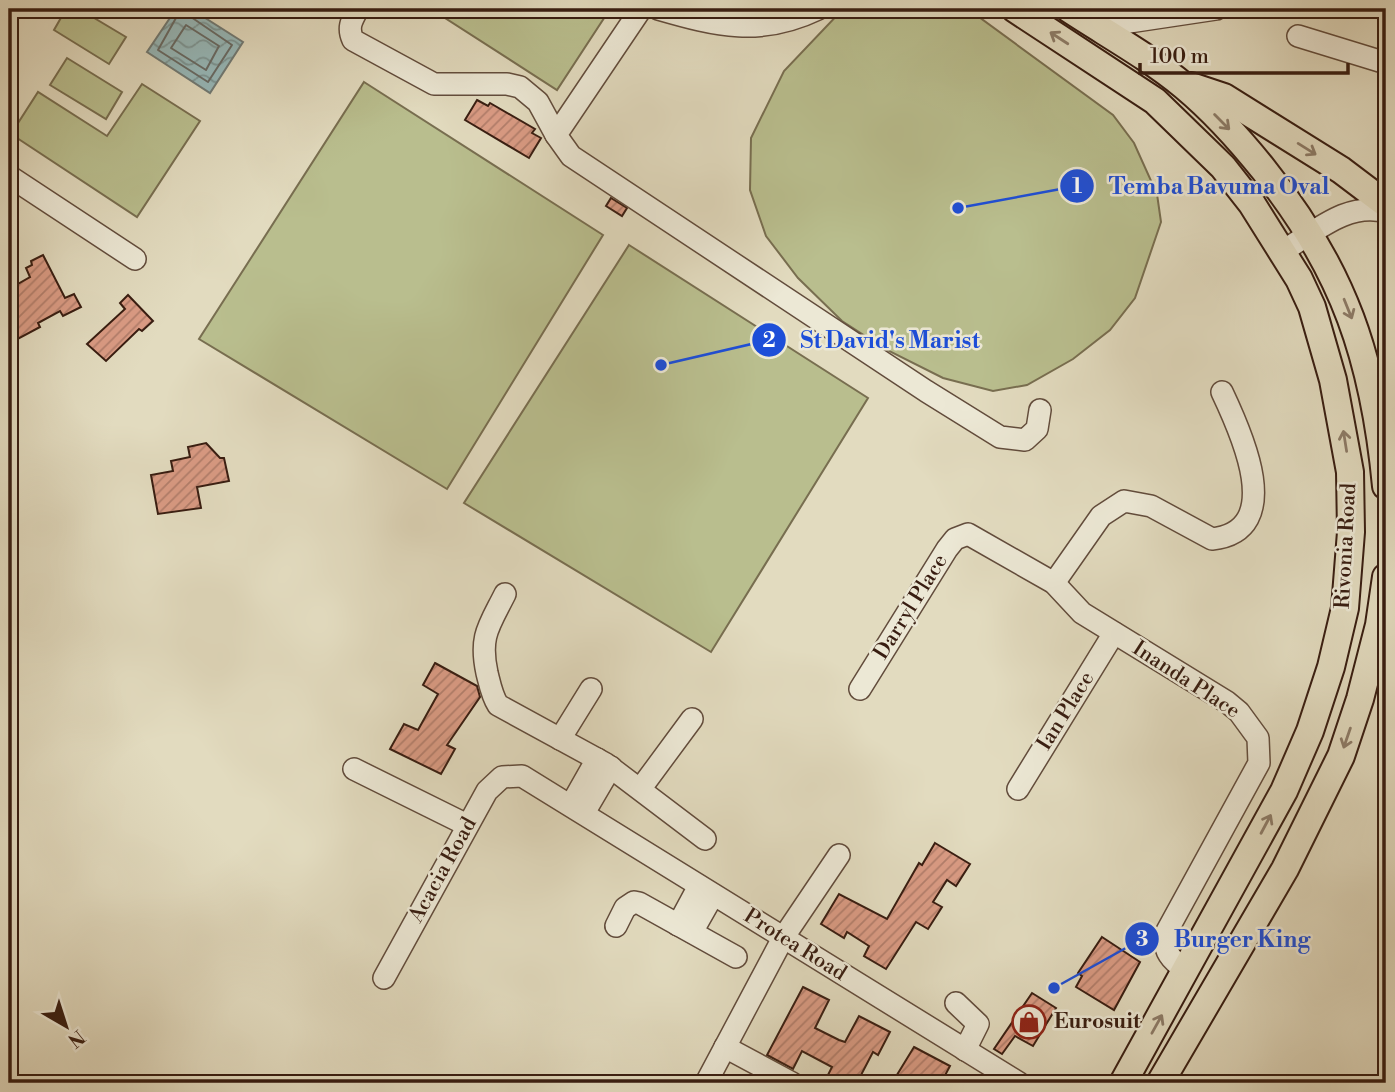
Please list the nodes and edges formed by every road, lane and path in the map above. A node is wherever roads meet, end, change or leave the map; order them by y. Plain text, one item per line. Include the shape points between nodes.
1 (358, 9) edge
2 (640, 9) edge
3 (658, 9) edge
4 (818, 9) edge
5 (1016, 9) edge
6 (1069, 9) edge
7 (1216, 9) edge
8 (1096, 27) junction
9 (1298, 36) dead end
10 (1386, 63) edge
11 (1182, 84) junction
12 (556, 135) junction
13 (1223, 167) junction
14 (9, 176) edge
15 (1386, 204) edge
16 (1386, 212) edge
17 (1312, 234) junction
18 (1283, 251) junction
19 (135, 259) dead end
20 (1222, 392) dead end
21 (1040, 410) dead end
22 (1386, 486) edge
23 (968, 534) joint
24 (1386, 576) edge
25 (1054, 583) junction
26 (505, 594) dead end
27 (1114, 633) junction
28 (1386, 648) edge
29 (591, 689) dead end
30 (860, 689) dead end
31 (1360, 699) junction
32 (692, 719) dead end
33 (560, 739) junction
34 (599, 767) junction
35 (354, 769) dead end
36 (513, 775) joint
37 (641, 788) junction
38 (1018, 789) dead end
39 (578, 809) junction
40 (467, 825) junction
41 (705, 839) dead end
42 (839, 855) dead end
43 (706, 891) junction
44 (616, 926) dead end
45 (685, 928) junction
46 (783, 938) junction
47 (736, 957) dead end
48 (1191, 965) junction
49 (384, 978) dead end
50 (956, 1003) dead end
51 (725, 1047) junction
52 (965, 1050) junction
53 (1125, 1077) edge
54 (706, 1083) edge
55 (792, 1083) edge
56 (1019, 1083) edge
57 (1160, 1083) edge

1 - 12 street via 349,32 353,40 434,85 520,87 538,102
2 - 12 street
3 - 4 street via 734,27 779,24
13 -> 5 main road, Rivonia Road via 1155,101
6 - 8 main road, Rivonia Road
7 - 8 street
8 - 11 main road, Rivonia Road
8 - 13 main road via 1096,44 1190,118
9 - 10 street
11 -> 15 main road via 1224,97 1341,170
11 -> 17 main road, Rivonia Road via 1236,136
12 - 21 street via 571,156 1000,437 1025,440 1037,429
13 - 18 main road, Rivonia Road
14 - 19 street
16 - 17 street via 1349,211
17 - 18 street
17 -> 22 main road, Rivonia Road via 1350,314 1368,369 1381,430
48 -> 18 main road, Rivonia Road via 1310,731 1345,608 1350,471 1316,319
20 - 25 street via 1251,469 1252,508 1245,523 1234,533 1212,539 1151,506 1124,501 1101,516
23 - 25 street, Inanda Place
23 - 30 street, Darryl Place via 947,549
24 - 31 main road, Rivonia Road
25 - 27 street, Inanda Place via 1070,604
26 - 33 street via 482,650 492,695 504,710
27 - 38 street, Ian Place
27 - 48 street, Inanda Place via 1227,702 1250,725 1260,751 1254,776 1165,937 1167,953
28 - 31 street
29 - 33 street
31 -> 57 main road, Rivonia Road via 1341,756 1311,820
32 - 37 street
33 - 34 street
34 - 37 street
34 - 39 street
35 - 40 street
36 - 39 street, Protea Road via 531,779
36 - 40 street, Acacia Road via 494,781
37 - 41 street
39 - 43 street, Protea Road
40 - 49 street, Acacia Road
42 - 46 street
43 - 45 street
43 - 46 street, Protea Road
44 - 45 street via 625,908 634,902
45 - 47 street
46 - 51 street
46 - 52 street, Protea Road
53 -> 48 main road, Rivonia Road
50 - 52 street via 978,1024
51 - 54 street
51 - 55 street
52 - 56 street, Protea Road

